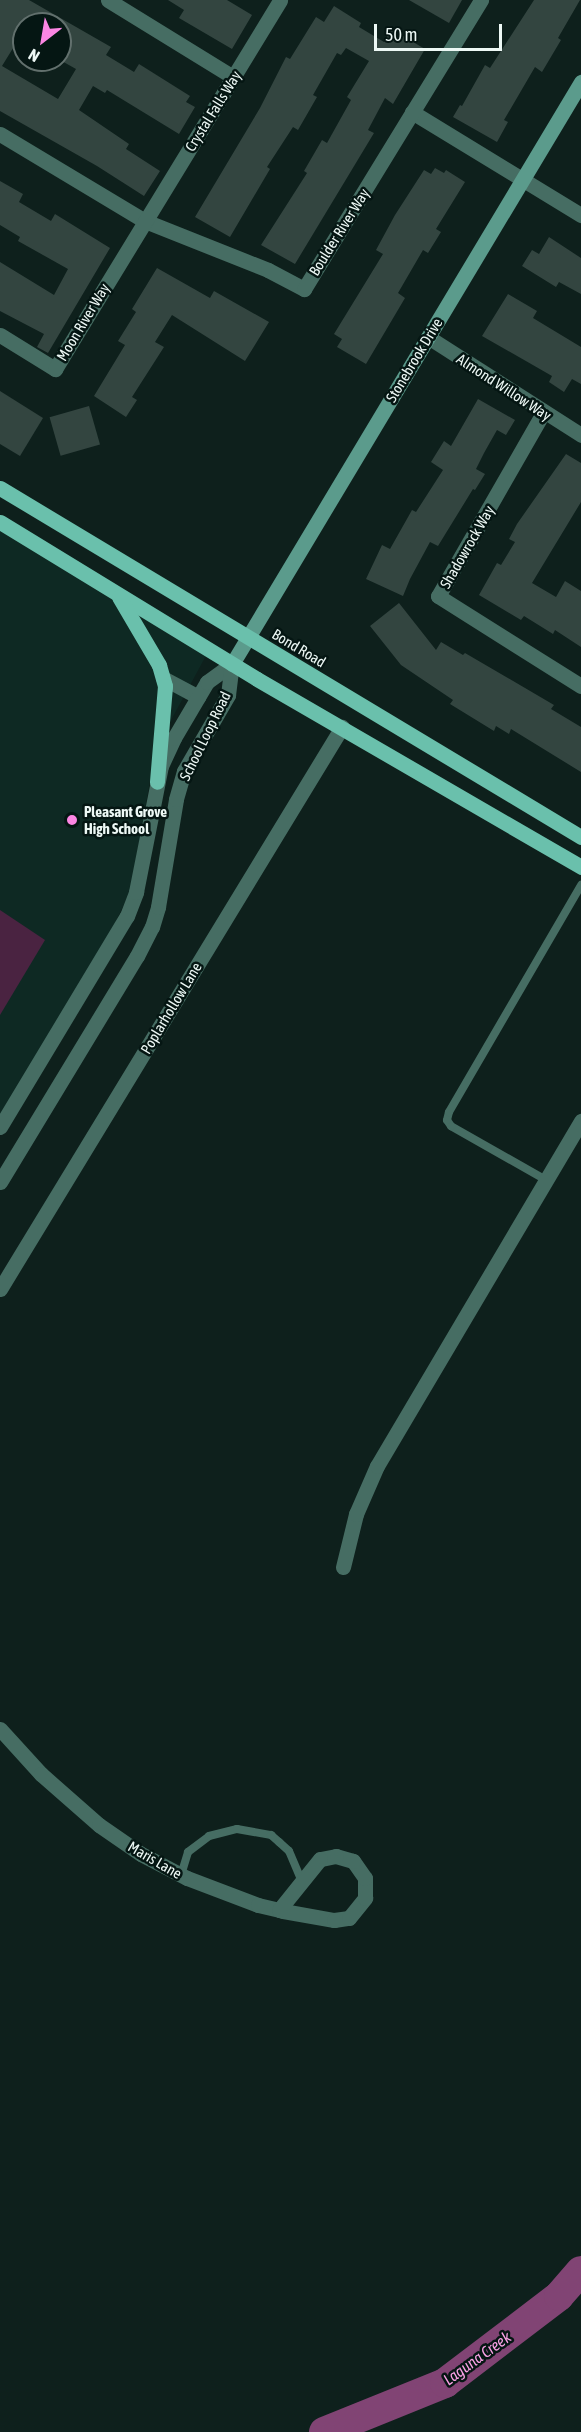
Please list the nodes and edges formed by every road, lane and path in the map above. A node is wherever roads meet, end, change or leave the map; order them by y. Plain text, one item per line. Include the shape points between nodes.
1 (108, 0) edge
2 (280, 0) edge
3 (481, 0) edge
4 (233, 77) junction
5 (581, 82) edge
6 (412, 112) junction
7 (0, 135) edge
8 (523, 180) junction
9 (581, 214) edge
10 (145, 221) junction
11 (0, 335) edge
12 (428, 337) junction
13 (543, 413) junction
14 (581, 435) edge
15 (0, 488) edge
16 (0, 522) edge
17 (116, 592) junction
18 (248, 638) junction
19 (232, 664) junction
20 (163, 678) junction
21 (581, 686) edge
22 (198, 697) junction
23 (342, 727) junction
24 (157, 782) junction
25 (581, 837) edge
26 (581, 867) edge
27 (581, 885) edge
28 (581, 1121) edge
29 (0, 1127) edge
30 (546, 1180) junction
31 (0, 1182) edge
32 (0, 1289) edge
33 (343, 1567) dead end
34 (0, 1729) edge
35 (181, 1875) junction
36 (302, 1881) junction
37 (279, 1910) junction

1 - 4 street
2 - 4 street, Crystal Falls Way
3 - 6 street
4 - 10 street, Crystal Falls Way
5 - 8 street, Stonebrook Drive
6 - 8 street
6 - 10 street, Boulder River Way via 304,289 268,270
7 - 10 street, Boulder River Way
8 - 9 street
8 - 12 street, Stonebrook Drive
10 - 11 street, Moon River Way via 55,369
12 - 13 street, Almond Willow Way
12 - 18 street, Stonebrook Drive
13 - 14 street, Almond Willow Way
13 - 21 street, Shadowrock Way via 438,596
15 - 18 main road, Bond Road
16 - 17 main road
17 - 19 main road
17 - 20 main road
18 - 19 street, Stonebrook Drive
18 - 25 main road, Bond Road
19 - 22 street, School Loop Road via 207,682
19 - 23 main road
19 - 31 street, School Loop Road via 228,695 184,771 152,927
20 - 22 street
20 - 24 main road
22 - 24 street, School Loop Road via 174,738
23 - 26 main road
23 - 32 street, Poplarhollow Lane
24 - 29 street, School Loop Road via 136,892 127,916
27 - 30 lane via 447,1120 451,1126
28 - 30 street
30 - 33 street via 377,1466 356,1514
34 - 35 street, Maris Lane via 79,1809 141,1854
35 - 36 lane via 189,1852 209,1836 237,1829 271,1835 289,1851
35 - 37 street, Maris Lane
36 - 37 street
36 - 37 street, Maris Lane via 320,1859 353,1861 365,1878 365,1898 349,1918 334,1920

